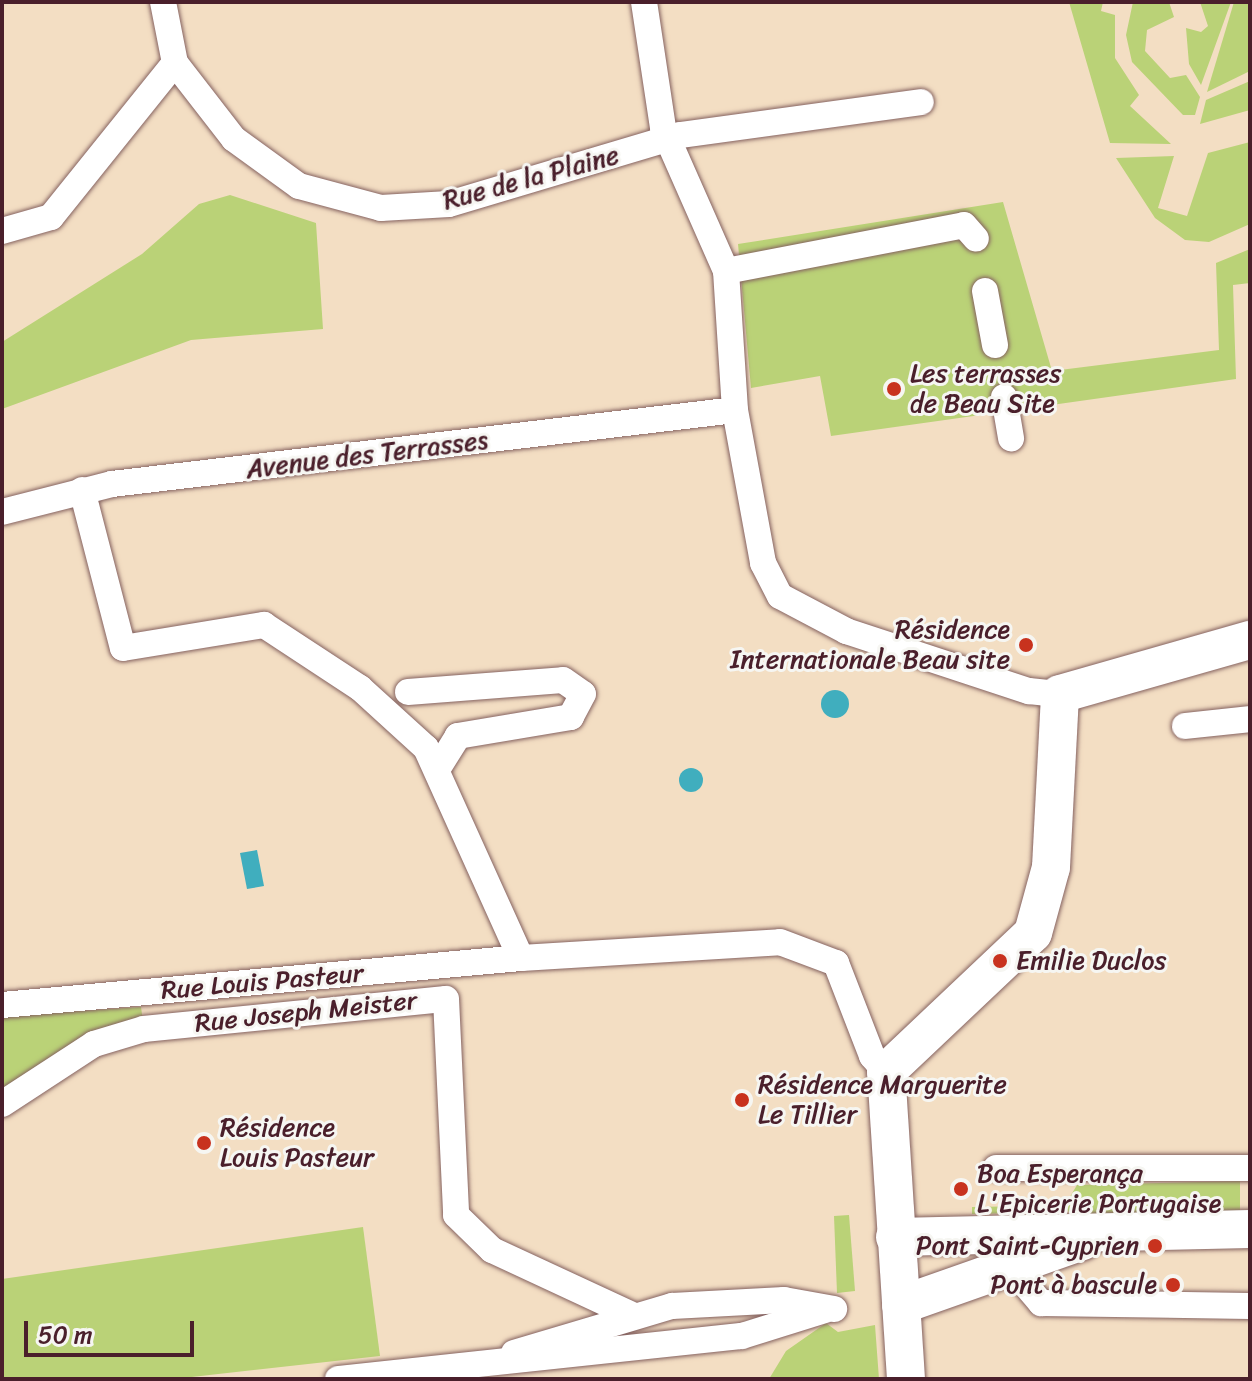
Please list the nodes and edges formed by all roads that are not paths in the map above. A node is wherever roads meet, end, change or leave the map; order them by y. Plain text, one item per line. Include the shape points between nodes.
1 (163, 2) edge
2 (644, 2) edge
3 (175, 63) junction
4 (921, 102) dead end
5 (669, 138) junction
6 (2, 231) edge
7 (976, 239) dead end
8 (726, 271) junction
9 (985, 291) dead end
10 (995, 345) dead end
11 (1004, 397) dead end
12 (735, 410) junction
13 (1011, 438) dead end
14 (82, 490) junction
15 (2, 512) edge
16 (1250, 640) edge
17 (408, 692) dead end
18 (1060, 694) junction
19 (1249, 717) edge
20 (1185, 726) dead end
21 (431, 758) junction
22 (521, 958) junction
23 (2, 1005) edge
24 (886, 1072) junction
25 (2, 1104) edge
26 (996, 1168) dead end
27 (1250, 1168) edge
28 (1250, 1229) edge
29 (895, 1237) junction
30 (1007, 1251) junction
31 (901, 1305) junction
32 (1250, 1306) edge
33 (634, 1316) junction
34 (483, 1363) junction
35 (338, 1379) edge
36 (906, 1379) edge

1 - 3 street, Rue de la Plaine
2 - 5 street via 647,56
3 - 5 street, Rue de la Plaine via 234,139 265,166 339,201 381,208 449,204
3 - 6 street via 57,211 38,224
4 - 5 street, Rue de la Plaine
5 - 8 street
7 - 8 street via 964,225
8 - 12 street
9 - 10 street
11 - 13 street
12 - 14 street, Avenue des Terrasses
12 - 18 street via 763,563 788,603 846,631 1029,691
14 - 15 street, Avenue des Terrasses
14 - 21 street via 123,648 264,625 360,688
16 - 18 street
17 - 21 street via 563,680 583,694 571,717 458,736
18 - 24 street via 1051,867 1033,933
19 - 20 street
21 - 22 street
22 - 23 street, Rue Louis Pasteur
22 - 24 street, Rue Louis Pasteur via 802,946 845,976 872,1056
24 - 29 street
25 - 33 street, Rue Joseph Meister via 94,1044 144,1029 446,999 456,1215 492,1250
26 - 27 street
28 - 30 street via 1113,1230
29 - 30 street
29 - 31 street
30 - 31 street
30 - 32 street via 1041,1303 1072,1308
31 - 36 street
33 - 34 street
33 - 34 street via 768,1300 831,1309 742,1336
34 - 35 street

